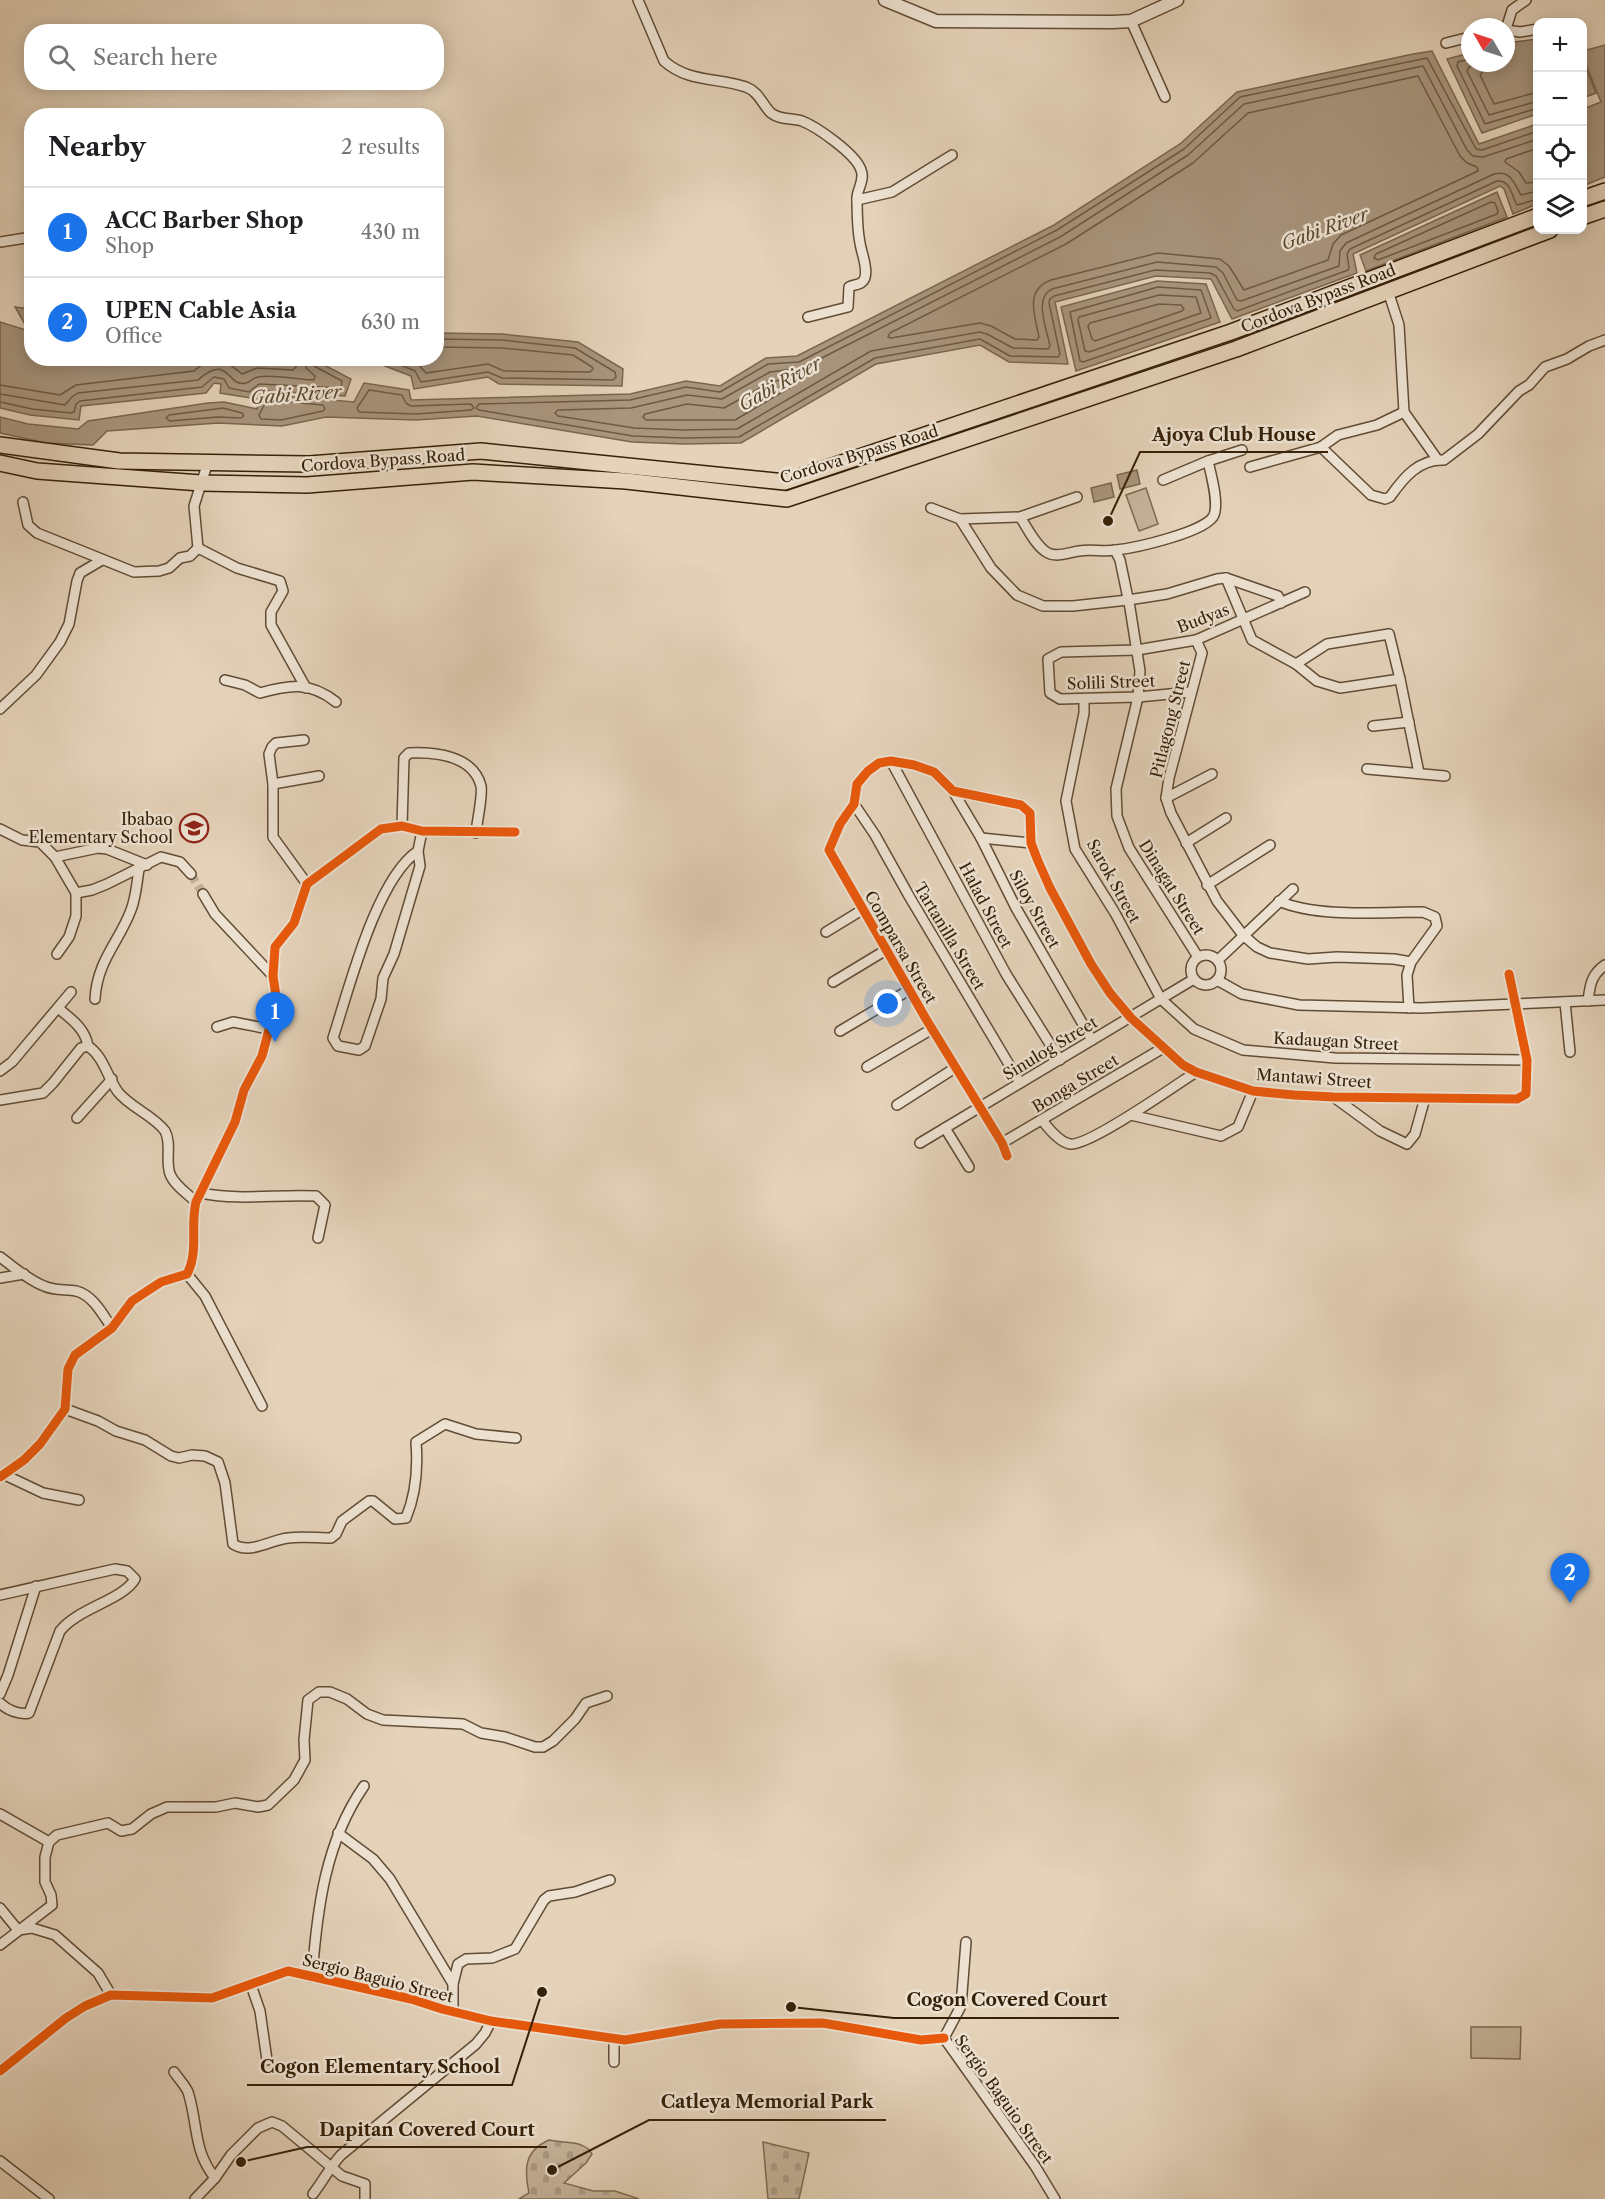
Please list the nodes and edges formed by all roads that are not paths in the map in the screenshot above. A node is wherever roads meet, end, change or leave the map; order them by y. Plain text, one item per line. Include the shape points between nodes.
1 (638, 0) edge
2 (885, 0) edge
3 (1177, 0) edge
4 (1526, 0) edge
5 (1509, 18) edge
6 (1131, 21) junction
7 (1533, 30) edge
8 (1515, 31) edge
9 (1461, 39) edge
10 (1446, 43) dead end
11 (1165, 97) dead end
12 (952, 154) dead end
13 (1605, 191) edge
14 (1587, 197) edge
15 (857, 200) junction
16 (1605, 208) edge
17 (1587, 215) edge
18 (1533, 218) edge
19 (1539, 234) edge
20 (24, 238) edge
21 (0, 242) edge
22 (1388, 291) junction
23 (808, 318) dead end
24 (1605, 340) edge
25 (1144, 361) junction
26 (1149, 377) junction
27 (1404, 412) junction
28 (0, 445) edge
29 (1321, 447) junction
30 (1242, 450) dead end
31 (1437, 459) junction
32 (1208, 461) junction
33 (208, 462) junction
34 (0, 463) edge
35 (1250, 467) dead end
36 (1163, 480) dead end
37 (201, 483) junction
38 (1077, 497) dead end
39 (23, 502) dead end
40 (931, 508) dead end
41 (1020, 517) junction
42 (960, 519) junction
43 (198, 548) junction
44 (1115, 550) junction
45 (102, 560) junction
46 (1226, 578) junction
47 (1305, 592) dead end
48 (1128, 600) junction
49 (1281, 603) junction
50 (1243, 619) junction
51 (1196, 640) junction
52 (1137, 650) junction
53 (1296, 664) junction
54 (1048, 676) joint
55 (1400, 679) junction
56 (225, 681) dead end
57 (306, 688) junction
58 (1191, 692) junction
59 (1138, 697) junction
60 (1084, 700) junction
61 (336, 702) dead end
62 (0, 709) edge
63 (1409, 722) junction
64 (1373, 726) dead end
65 (304, 740) dead end
66 (891, 761) junction
67 (1367, 769) dead end
68 (1419, 773) junction
69 (1212, 774) dead end
70 (319, 776) dead end
71 (1445, 776) dead end
72 (273, 784) junction
73 (953, 791) junction
74 (1166, 798) junction
75 (854, 804) junction
76 (1226, 818) dead end
77 (402, 826) junction
78 (0, 829) edge
79 (422, 831) junction
80 (515, 832) dead end
81 (476, 833) junction
82 (981, 838) junction
83 (1031, 843) junction
84 (1186, 843) junction
85 (1270, 845) dead end
86 (418, 851) junction
87 (55, 857) junction
88 (143, 867) junction
89 (191, 874) tunnel mouth
90 (307, 884) junction
91 (1207, 885) junction
92 (1293, 889) dead end
93 (76, 893) junction
94 (203, 894) tunnel mouth
95 (1279, 901) junction
96 (862, 910) junction
97 (826, 932) dead end
98 (1243, 935) junction
99 (886, 950) junction
100 (57, 954) dead end
101 (1198, 957) junction
102 (1218, 960) junction
103 (1411, 962) junction
104 (1605, 965) edge
105 (1509, 974) dead end
106 (273, 976) junction
107 (1194, 979) junction
108 (1217, 980) junction
109 (833, 982) dead end
110 (909, 990) junction
111 (71, 992) dead end
112 (95, 999) dead end
113 (1161, 999) junction
114 (1588, 1001) junction
115 (1605, 1001) edge
116 (1565, 1002) junction
117 (1517, 1005) junction
118 (58, 1008) junction
119 (1409, 1008) junction
120 (1131, 1018) junction
121 (217, 1027) dead end
122 (269, 1029) junction
123 (932, 1029) junction
124 (840, 1031) dead end
125 (1092, 1040) junction
126 (88, 1046) junction
127 (1163, 1048) junction
128 (1570, 1052) dead end
129 (1060, 1060) junction
130 (1527, 1060) junction
131 (867, 1067) dead end
132 (955, 1068) junction
133 (0, 1071) edge
134 (1196, 1072) junction
135 (112, 1079) junction
136 (1020, 1083) junction
137 (1253, 1091) junction
138 (1334, 1097) junction
139 (1425, 1098) junction
140 (0, 1100) edge
141 (897, 1105) dead end
142 (979, 1108) junction
143 (1131, 1115) junction
144 (77, 1118) dead end
145 (1042, 1120) junction
146 (945, 1128) junction
147 (920, 1143) dead end
148 (1002, 1143) junction
149 (1007, 1156) dead end
150 (969, 1167) dead end
151 (199, 1197) junction
152 (318, 1238) dead end
153 (0, 1257) edge
154 (24, 1274) junction
155 (187, 1274) junction
156 (0, 1278) edge
157 (112, 1328) junction
158 (262, 1406) dead end
159 (65, 1409) junction
160 (516, 1438) dead end
161 (2, 1476) edge
162 (79, 1500) dead end
163 (36, 1586) junction
164 (0, 1595) edge
165 (0, 1694) edge
166 (607, 1696) dead end
167 (0, 1703) edge
168 (364, 1786) dead end
169 (0, 1814) edge
170 (339, 1833) junction
171 (49, 1842) junction
172 (610, 1880) dead end
173 (0, 1908) edge
174 (18, 1930) junction
175 (966, 1942) dead end
176 (0, 1945) edge
177 (312, 1977) junction
178 (453, 1984) junction
179 (251, 1985) junction
180 (111, 1995) junction
181 (453, 2012) junction
182 (491, 2021) junction
183 (810, 2023) tunnel mouth
184 (774, 2024) tunnel mouth
185 (944, 2038) junction
186 (614, 2039) junction
187 (267, 2060) dead end
188 (614, 2062) dead end
189 (0, 2071) edge
190 (174, 2072) dead end
191 (0, 2161) edge
192 (331, 2166) junction
193 (215, 2178) junction
194 (313, 2194) dead end
195 (49, 2199) edge
196 (195, 2199) edge
197 (365, 2199) edge
198 (1054, 2199) edge

1 - 15 street via 664,62 671,68 686,76 747,87 772,113 814,127 848,152 861,169
2 - 6 street via 936,21
3 - 6 street
4 - 5 street via 1512,10
6 - 11 street
7 - 8 street
9 - 10 street
12 - 15 street via 892,192
13 - 14 main road
15 - 23 street via 864,280 849,286 849,303 844,309
16 - 17 main road
18 - 25 main road, Cordova Bypass Road
19 - 22 main road, Cordova Bypass Road
20 - 21 street
22 - 26 main road, Cordova Bypass Road via 1236,349
22 - 27 street via 1399,325
24 - 31 street via 1545,368 1479,434 1444,460
25 - 26 main road
25 - 33 main road, Cordova Bypass Road via 785,482 481,452 309,464
26 - 37 main road, Cordova Bypass Road via 787,499 626,482 473,472 308,484
27 - 29 street via 1377,425 1338,435
27 - 31 street
28 - 33 main road, Cordova Bypass Road via 119,461
29 - 31 street via 1380,499 1390,496 1412,469
29 - 35 street
30 - 32 street
32 - 36 street
32 - 44 street via 1215,508 1208,523 1168,539
33 - 37 street
34 - 37 main road, Cordova Bypass Road via 37,471
37 - 43 street via 194,506
38 - 41 street
39 - 45 street via 28,525 37,533
40 - 42 street
41 - 42 street
41 - 44 street via 1048,553
42 - 48 street via 991,568 1017,596 1043,606
43 - 45 street via 159,571 134,572
43 - 57 street via 237,568 280,581 283,591 271,612 271,625
44 - 48 street, Dinagat Street
45 - 62 street via 80,573 69,624 60,642 36,675
46 - 48 street
46 - 49 street via 1278,596
46 - 50 street
47 - 49 street, Budyas
48 - 52 street, Dinagat Street
49 - 50 street, Budyas
50 - 51 street, Budyas
50 - 53 street via 1252,640
51 - 52 street, Budyas
51 - 58 street, Pitlagong Street via 1202,653
52 - 54 street, Budyas via 1061,652 1048,658
52 - 59 street, Dinagat Street
53 - 55 street via 1317,681 1340,688
53 - 55 street via 1327,644 1389,634
54 - 60 street, Solili Street via 1050,693 1060,699
55 - 63 street
56 - 57 street via 260,693 273,688
57 - 61 street via 316,689
58 - 59 street, Solili Street
58 - 74 street, Pitlagong Street
59 - 60 street, Solili Street
59 - 101 street, Dinagat Street via 1116,789 1117,816 1129,848
60 - 113 street, Sarok Street via 1066,801 1075,849
63 - 64 street
63 - 68 street
65 - 72 street via 276,743 272,747 269,754
66 - 73 street via 934,772
66 - 75 street, Comparsa Street via 868,771 857,784
66 - 129 street, Halad Street via 1006,974
67 - 68 street
68 - 71 street
69 - 74 street
70 - 72 street
72 - 90 street via 273,837
73 - 82 street, Siloy Street
73 - 83 street, Mantawi Street via 1025,807 1032,819
74 - 84 street, Pitlagong Street
75 - 96 street, Comparsa Street via 829,850
75 - 136 street, Tartanilla Street
76 - 84 street
77 - 79 street
77 - 81 street via 404,758 409,753 439,754 463,761 477,778 481,787
77 - 90 street via 381,828
78 - 87 street via 22,840 40,842
79 - 81 street
79 - 86 street
80 - 81 street
82 - 83 street
82 - 125 street, Siloy Street
83 - 120 street, Mantawi Street via 1091,964
84 - 91 street, Pitlagong Street
85 - 91 street
86 - 86 street via 408,857 376,907 333,1038 338,1046 359,1050 364,1046 420,866
87 - 88 street via 107,849
87 - 93 street
88 - 89 street via 161,857 169,858 180,862
88 - 93 street
88 - 112 street via 132,909 100,970
90 - 106 street via 294,922 276,943
91 - 98 street, Pitlagong Street
92 - 95 street
93 - 100 street via 76,916 69,937
94 - 106 street via 215,915
95 - 98 street
95 - 103 street via 1325,911 1423,912 1435,917 1437,926
96 - 97 street
96 - 99 street, Comparsa Street
98 - 102 street
98 - 103 street, Pitlagong Street via 1270,954
99 - 109 street
99 - 110 street, Comparsa Street
101 - 102 street via 1207,954
101 - 107 street via 1191,968
102 - 108 street via 1221,970
103 - 119 street via 1407,975
104 - 114 street via 1590,981
105 - 117 street, Mantawi Street
106 - 122 street via 276,996
107 - 108 street via 1203,985
107 - 113 street, Sinulog Street
108 - 119 street via 1242,994 1299,1005
110 - 123 street, Comparsa Street
110 - 124 street
111 - 118 street
113 - 120 street, Sinulog Street
113 - 130 street, Kadaugan Street via 1194,1029 1243,1050 1335,1058
114 - 115 street
114 - 116 street
116 - 117 street
116 - 128 street
117 - 119 street
117 - 130 street, Mantawi Street
118 - 126 street via 82,1029
118 - 133 street
120 - 125 street, Sinulog Street
120 - 127 street, Mantawi Street
121 - 122 street via 233,1022
122 - 151 street via 262,1056 238,1104 235,1122
123 - 131 street
123 - 132 street, Comparsa Street
125 - 129 street, Sinulog Street
126 - 135 street
126 - 140 street via 81,1048 43,1093
127 - 134 street, Mantawi Street
127 - 145 street, Bonga Street
129 - 136 street, Sinulog Street
130 - 139 street, Mantawi Street via 1526,1094 1517,1098
132 - 141 street
132 - 142 street, Comparsa Street
134 - 137 street, Mantawi Street
134 - 143 street
135 - 144 street
135 - 151 street via 119,1092 165,1131 169,1173
136 - 142 street, Sinulog Street
137 - 138 street, Mantawi Street
137 - 143 street via 1238,1127 1221,1136
138 - 139 street, Mantawi Street
138 - 139 street via 1380,1131 1407,1144 1415,1134
142 - 146 street, Sinulog Street
142 - 148 street, Comparsa Street
143 - 145 street via 1079,1144 1067,1144
145 - 148 street, Bonga Street
146 - 147 street, Sinulog Street
146 - 150 street
148 - 149 street, Comparsa Street
151 - 152 street via 316,1196 325,1205
151 - 155 street via 193,1215 193,1258
153 - 154 street
154 - 156 street
154 - 157 street via 45,1287 78,1291 94,1302
155 - 157 street via 161,1282 132,1301
155 - 158 street via 205,1296
157 - 159 street via 71,1361
159 - 160 street via 145,1440 171,1456 205,1456 218,1462 225,1483 233,1544 248,1548 288,1538 331,1538 342,1521 373,1501 395,1519 406,1518 416,1476 416,1442 446,1424 476,1434
159 - 161 street via 40,1444
161 - 162 street via 44,1493
163 - 164 street
163 - 165 street
163 - 167 street via 115,1569 127,1571 135,1579 60,1631 27,1715
166 - 171 street via 586,1703 553,1741 535,1747 481,1733 463,1724 383,1720 347,1699 319,1692 308,1700 305,1760 294,1780 268,1805 167,1807 132,1829 121,1831 108,1823 57,1835
168 - 170 street
169 - 171 street
170 - 177 street via 323,1886
170 - 178 street via 373,1859 390,1879
171 - 174 street via 45,1882 52,1905
172 - 178 street via 549,1896 515,1949 492,1958 466,1959 458,1965
173 - 174 street
174 - 176 street
174 - 180 street via 32,1928 55,1935 98,1973
175 - 185 street via 961,2006
177 - 179 street, Sergio Baguio Street via 288,1971
177 - 181 street, Sergio Baguio Street
178 - 181 street
179 - 180 street, Sergio Baguio Street via 212,1998
179 - 187 street via 260,2011
180 - 189 street, Sergio Baguio Street via 66,2018
181 - 182 street, Sergio Baguio Street
182 - 186 street, Sergio Baguio Street
182 - 192 street via 476,2044
183 - 185 street, Sergio Baguio Street via 921,2040
184 - 186 street, Sergio Baguio Street via 720,2024
185 - 198 street, Sergio Baguio Street
186 - 188 street
190 - 193 street via 187,2090 199,2149
191 - 195 street
192 - 193 street via 272,2122 258,2128
192 - 194 street
192 - 197 street via 342,2176 365,2184
193 - 196 street

